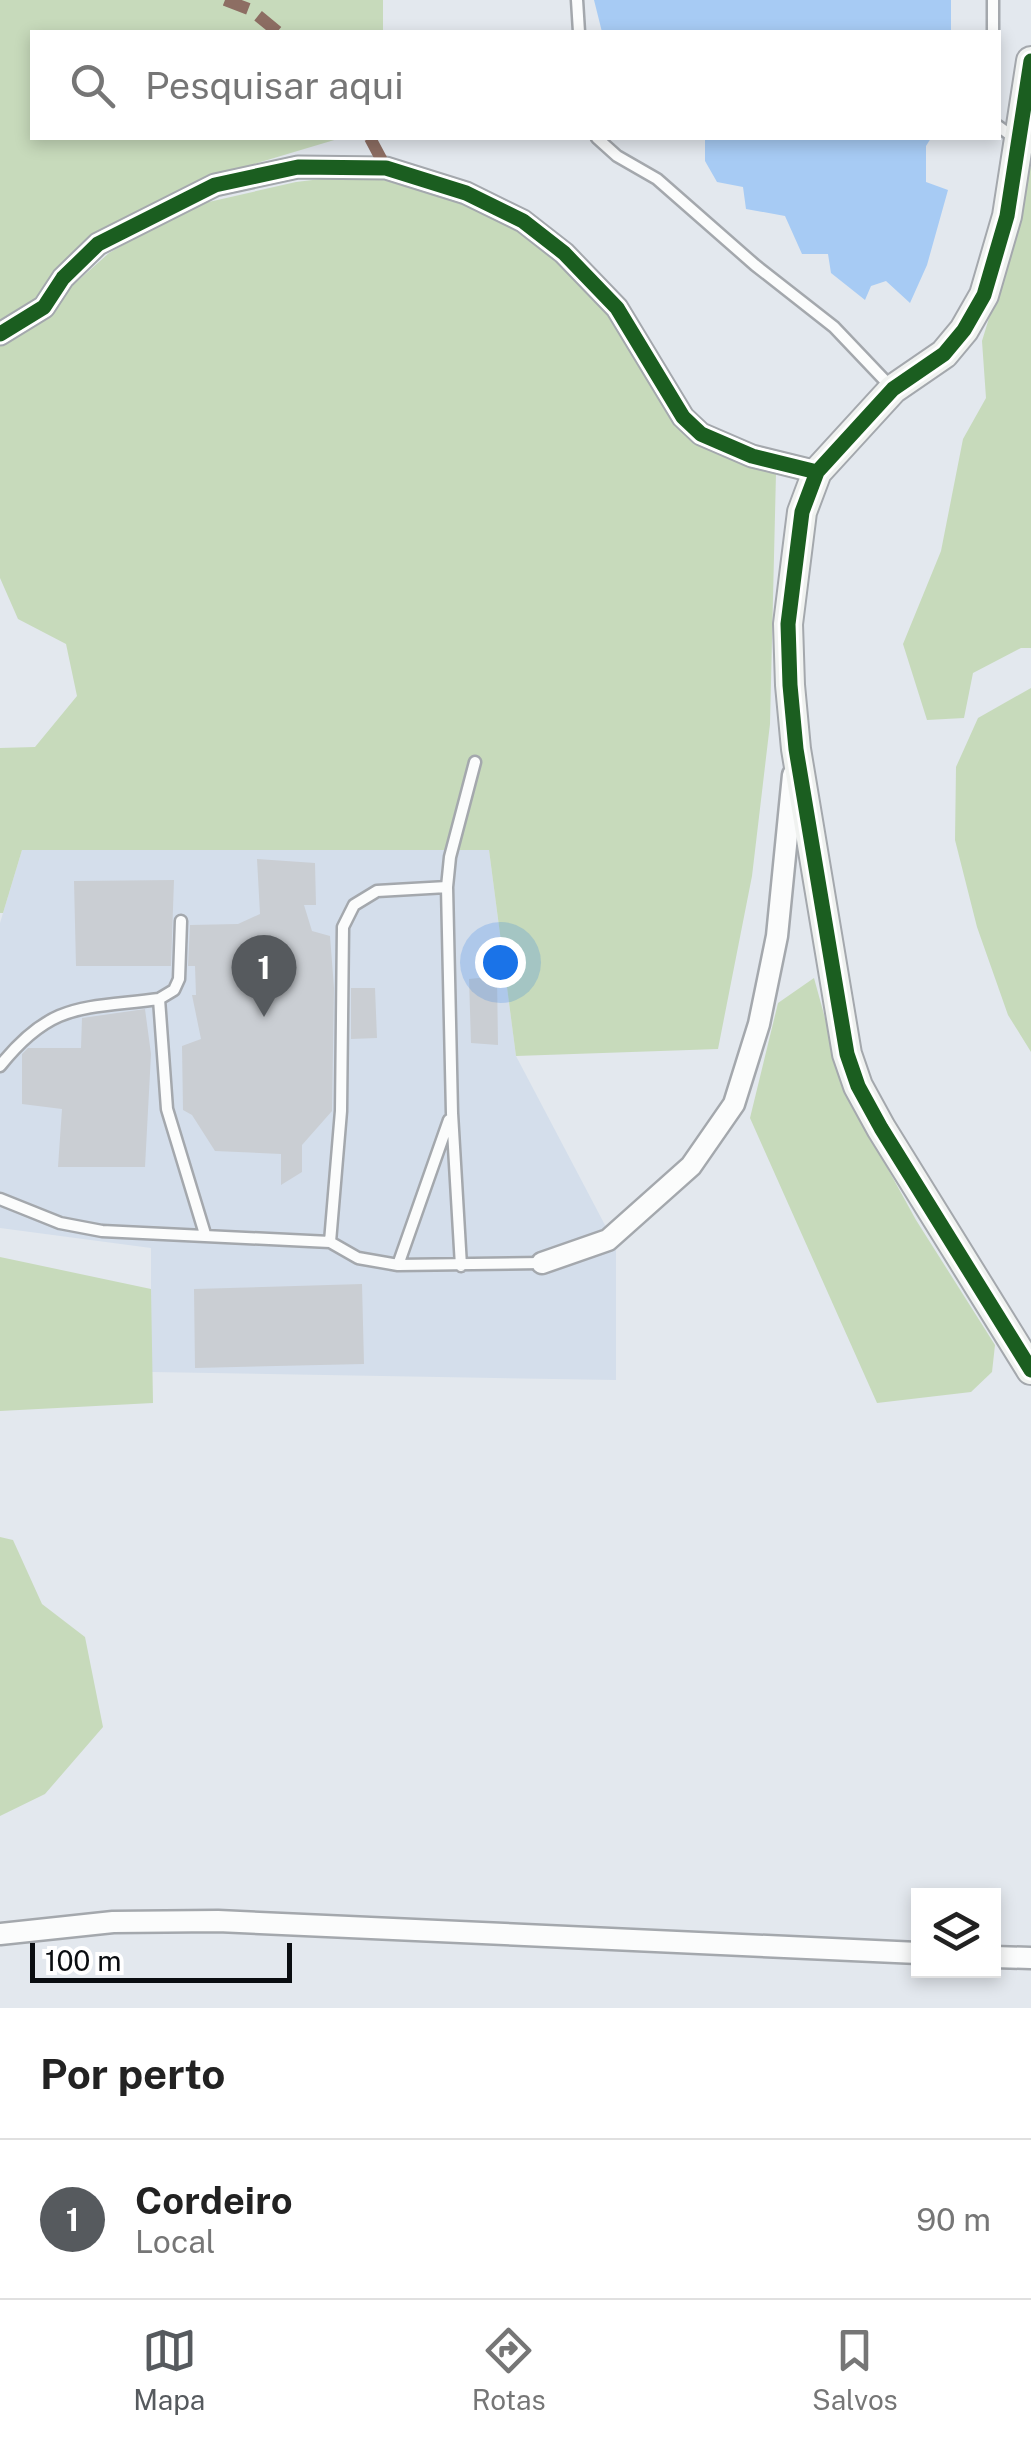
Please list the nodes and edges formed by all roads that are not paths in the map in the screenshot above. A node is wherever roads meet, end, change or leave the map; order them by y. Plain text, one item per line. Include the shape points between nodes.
1 (576, 0) edge
2 (992, 0) edge
3 (579, 30) edge
4 (993, 30) edge
5 (1031, 61) edge
6 (1008, 133) edge
7 (599, 140) edge
8 (0, 334) edge
9 (893, 389) junction
10 (817, 472) junction
11 (796, 748) junction
12 (475, 762) dead end
13 (447, 887) junction
14 (181, 921) dead end
15 (159, 1000) junction
16 (0, 1066) edge
17 (452, 1113) junction
18 (0, 1198) edge
19 (204, 1234) junction
20 (330, 1242) junction
21 (542, 1263) joint
22 (398, 1265) junction
23 (461, 1266) junction
24 (1031, 1370) edge
25 (0, 1934) edge
26 (911, 1953) edge
27 (1001, 1956) edge
28 (1031, 1958) edge

1 - 3 lane
2 - 4 lane
5 - 6 street
6 - 9 street via 1007,216 984,295 944,354
7 - 9 lane via 834,326
8 - 10 street via 44,307 98,244 215,185 298,167 386,168 466,193 523,221 564,254 617,308 683,417 701,434 752,456
9 - 10 street
10 - 11 street via 802,512 788,624
11 - 21 street via 777,936 734,1104 691,1166 608,1240
11 - 24 street via 836,1003 858,1086
12 - 13 lane
13 - 17 lane
13 - 20 lane via 377,891 354,904 343,927 342,1112
14 - 15 lane via 179,979
15 - 16 lane via 62,1011 23,1037
15 - 19 lane via 167,1109
17 - 22 lane
17 - 23 lane
18 - 19 lane via 60,1223 102,1231
19 - 20 lane
20 - 22 lane via 358,1258
21 - 23 lane
22 - 23 lane
25 - 26 street via 113,1922 218,1922
27 - 28 street

